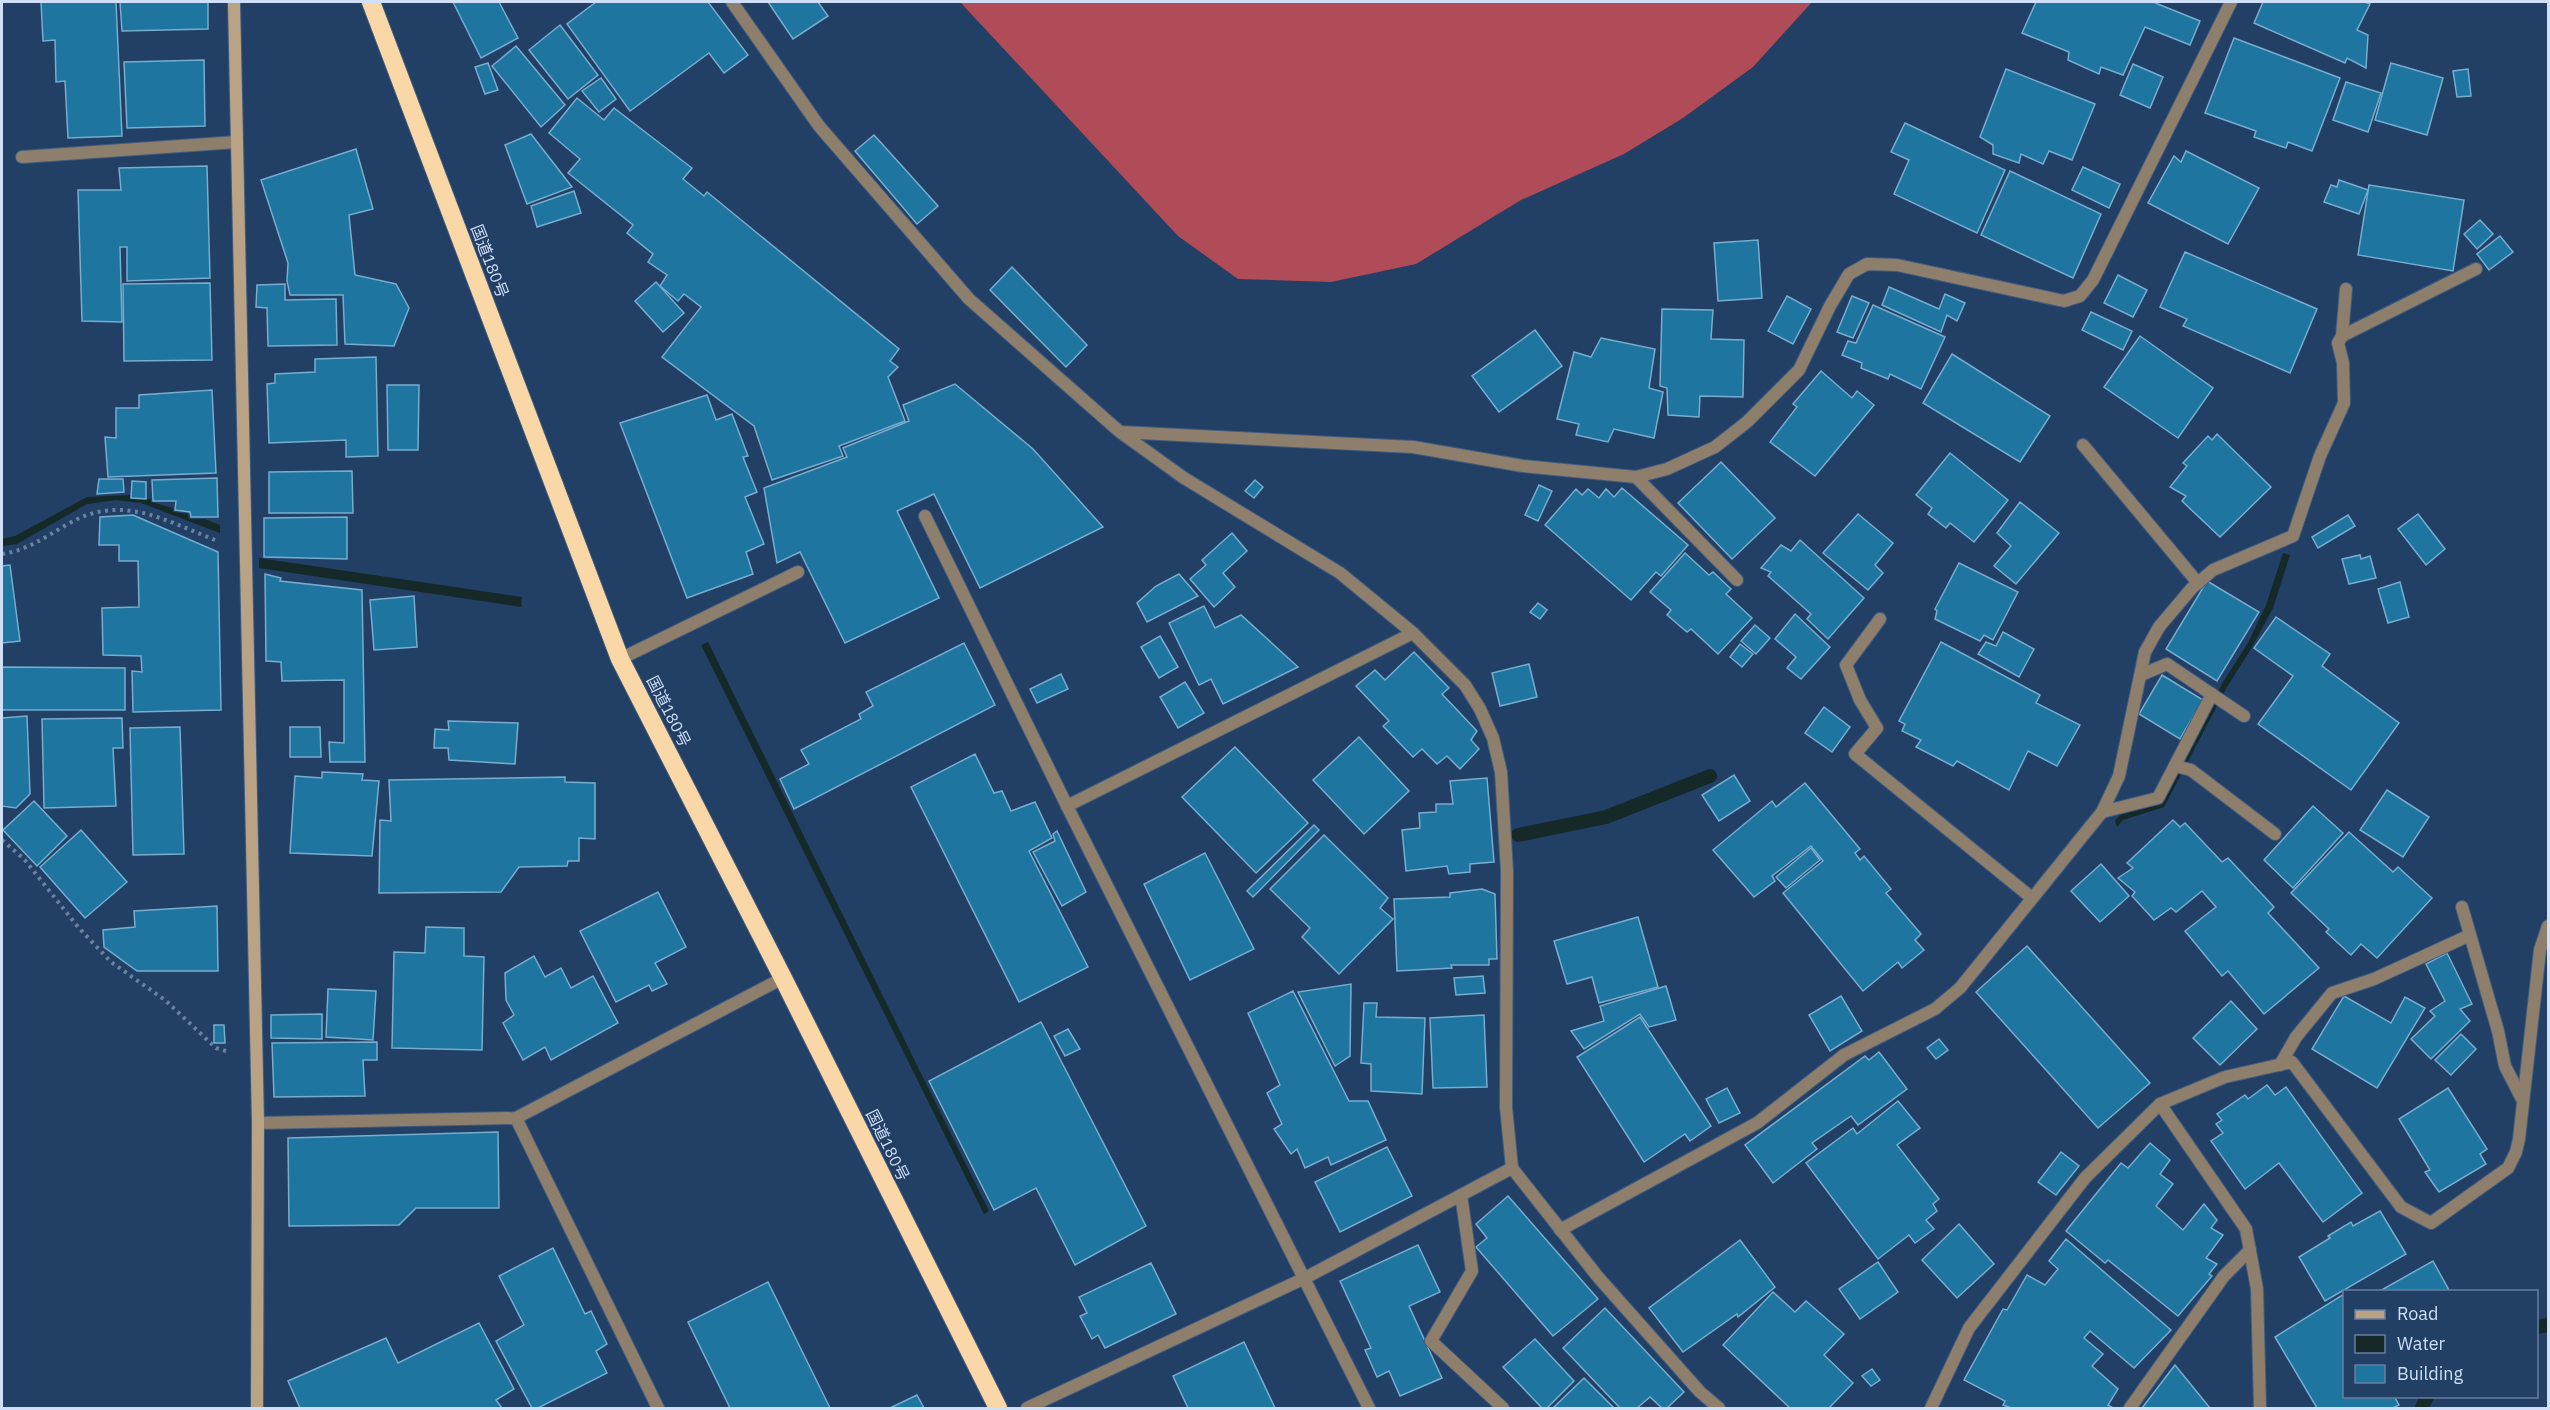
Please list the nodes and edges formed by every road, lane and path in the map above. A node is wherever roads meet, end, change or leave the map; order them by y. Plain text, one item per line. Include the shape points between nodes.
1 (234, 2) edge
2 (371, 2) edge
3 (732, 2) edge
4 (2231, 2) edge
5 (237, 142) junction
6 (22, 157) dead end
7 (2476, 269) dead end
8 (2346, 288) dead end
9 (2342, 336) junction
10 (1119, 432) junction
11 (2083, 445) dead end
12 (1636, 477) junction
13 (926, 516) dead end
14 (246, 552) junction
15 (2, 554) edge
16 (798, 572) dead end
17 (1737, 580) dead end
18 (2198, 583) junction
19 (1880, 619) dead end
20 (1413, 633) junction
21 (620, 659) junction
22 (2141, 675) junction
23 (2212, 694) junction
24 (2244, 716) dead end
25 (2175, 766) junction
26 (1067, 806) junction
27 (2102, 812) junction
28 (2275, 834) dead end
29 (2, 840) edge
30 (2032, 898) junction
31 (2462, 907) dead end
32 (2548, 926) edge
33 (2470, 934) junction
34 (783, 978) junction
35 (256, 1057) junction
36 (2280, 1065) junction
37 (2523, 1101) junction
38 (2160, 1104) junction
39 (516, 1118) junction
40 (258, 1123) junction
41 (1512, 1168) junction
42 (1461, 1195) junction
43 (1560, 1230) junction
44 (2250, 1251) junction
45 (1305, 1278) junction
46 (257, 1408) edge
47 (658, 1408) edge
48 (998, 1408) edge
49 (1027, 1408) edge
50 (1370, 1408) edge
51 (1503, 1408) edge
52 (1719, 1408) edge
53 (1931, 1408) edge
54 (2130, 1408) edge
55 (2260, 1408) edge

1 - 5 street
2 - 21 highway, 国道180号
3 - 10 street via 819,126 969,298
4 - 12 street via 2093,280 2080,296 2064,301 1897,265 1867,264 1849,274 1798,370 1747,422 1715,447 1667,469
5 - 6 street
5 - 14 street
7 - 9 street
8 - 9 street
9 - 18 street via 2338,343 2344,403 2320,456 2293,536 2213,570
10 - 12 street via 1413,447 1523,466
10 - 20 street via 1184,478 1340,573
11 - 18 street
12 - 17 street
13 - 26 street
14 - 15 path via 142,511 115,508 91,512 20,551
14 - 35 street
16 - 21 street
18 - 22 street via 2158,627 2145,652
19 - 30 street via 1846,665 1876,728 1855,754
20 - 26 street
20 - 41 street via 1465,685 1493,738 1501,772 1507,871 1506,1107
21 - 34 highway, 国道180号
22 - 23 street via 2167,664
22 - 27 street via 2119,776
23 - 24 street
23 - 25 street
25 - 27 street via 2158,798
25 - 28 street via 2191,770
26 - 45 street
27 - 30 street
29 - 35 path via 24,859 111,962 165,1000 216,1048
30 - 43 street via 1960,988 1935,1009 1844,1054 1757,1123
31 - 33 street
32 - 37 street via 2540,950
33 - 36 street via 2374,979 2332,993 2296,1037
33 - 37 street via 2505,1066
34 - 39 street
34 - 48 highway, 国道180号
35 - 40 street
36 - 37 street via 2292,1062 2401,1207 2431,1223 2508,1168 2516,1152
36 - 38 street via 2225,1077
38 - 44 street via 2246,1229
38 - 53 street via 2085,1178 1969,1328
39 - 40 street
39 - 47 street
40 - 46 street
41 - 42 street
41 - 43 street
42 - 45 street
42 - 51 street via 1472,1271 1431,1341
43 - 52 street via 1700,1392
44 - 54 street via 2224,1276
44 - 55 street via 2257,1289
45 - 49 street
45 - 50 street

